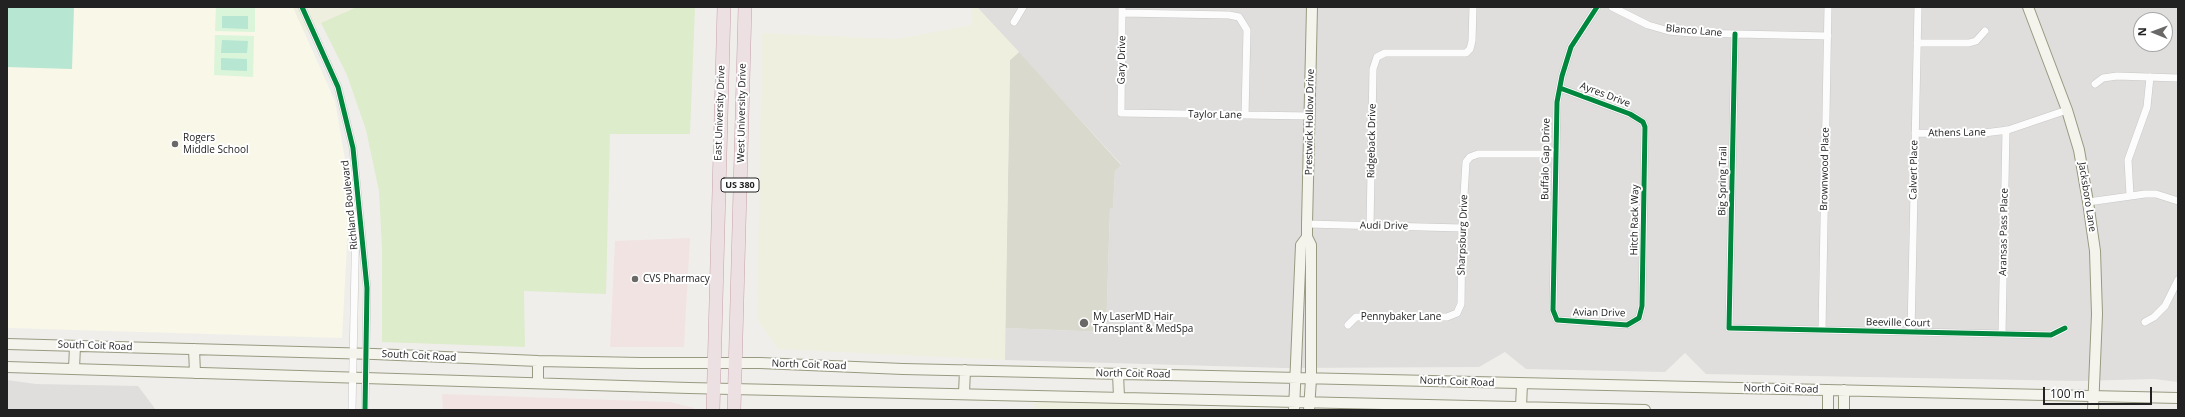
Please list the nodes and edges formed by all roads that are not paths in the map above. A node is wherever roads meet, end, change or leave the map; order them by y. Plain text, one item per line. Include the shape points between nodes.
1 (302, 7) edge
2 (724, 7) edge
3 (744, 7) edge
4 (1023, 7) edge
5 (1312, 7) edge
6 (1473, 7) edge
7 (1597, 7) edge
8 (1612, 7) edge
9 (1828, 7) edge
10 (1918, 7) edge
11 (2028, 7) edge
12 (1122, 10) edge
13 (1014, 22) dead end
14 (1985, 31) dead end
15 (1735, 34) junction
16 (1828, 36) junction
17 (1917, 43) junction
18 (2150, 77) junction
19 (2178, 78) edge
20 (2095, 84) dead end
21 (1560, 88) junction
22 (2067, 110) junction
23 (1121, 113) joint
24 (1245, 115) junction
25 (1310, 116) junction
26 (1643, 122) joint
27 (2006, 130) junction
28 (1915, 133) junction
29 (1555, 154) junction
30 (357, 192) junction
31 (2130, 195) junction
32 (2178, 200) edge
33 (2088, 202) junction
34 (1307, 224) junction
35 (1370, 226) junction
36 (1462, 228) junction
37 (1307, 237) junction
38 (2178, 280) edge
39 (1457, 313) joint
40 (1640, 318) joint
41 (1557, 320) joint
42 (2145, 322) dead end
43 (1348, 325) dead end
44 (1729, 328) joint
45 (2065, 328) dead end
46 (1822, 330) junction
47 (1911, 332) junction
48 (2002, 334) junction
49 (7, 344) edge
50 (75, 346) junction
51 (194, 349) junction
52 (353, 353) junction
53 (367, 353) junction
54 (538, 361) junction
55 (714, 363) junction
56 (736, 363) junction
57 (7, 367) edge
58 (74, 369) junction
59 (965, 370) junction
60 (194, 373) junction
61 (1118, 374) junction
62 (352, 377) junction
63 (366, 378) junction
64 (1295, 378) junction
65 (1311, 379) junction
66 (538, 383) junction
67 (1522, 384) junction
68 (714, 387) junction
69 (735, 388) junction
70 (1828, 390) junction
71 (1844, 390) junction
72 (964, 393) junction
73 (2095, 396) junction
74 (1119, 397) junction
75 (2178, 398) edge
76 (1294, 406) edge
77 (1309, 406) edge
78 (1521, 408) edge
79 (352, 410) edge
80 (365, 410) edge
81 (713, 410) edge
82 (734, 410) edge
83 (1644, 410) edge
84 (1828, 410) edge
85 (1844, 410) edge
86 (2093, 410) edge

1 - 30 street, Richland Boulevard via 342,100 353,148
2 - 55 highway, East University Drive / US 380
3 - 56 highway, West University Drive / US 380
4 - 13 street
5 - 25 main road, Prestwick Hollow Drive
6 - 35 street, Ridgeback Drive via 1470,49 1466,53 1385,53 1377,57 1373,69
7 - 21 street, Buffalo Gap Drive via 1571,47
8 - 15 street, Blanco Lane via 1648,25 1669,31
9 - 16 street, Brownwood Place
10 - 17 street, Calvert Place
11 - 22 main road, Jacksboro Lane
12 - 23 street, Gary Drive
12 - 24 street via 1239,17 1247,30
14 - 17 street via 1976,41 1969,43
15 - 16 street, Blanco Lane
15 - 44 street, Big Spring Trail
16 - 46 street, Brownwood Place
17 - 28 street, Calvert Place
18 - 19 street
18 - 20 street via 2108,77
18 - 31 street via 2148,106 2128,160
21 - 26 street, Ayres Drive via 1630,114
21 - 29 street, Buffalo Gap Drive
22 - 27 street, Athens Lane
22 - 33 main road, Jacksboro Lane via 2079,150
23 - 24 street, Taylor Lane
24 - 25 street, Taylor Lane
25 - 34 main road, Prestwick Hollow Drive
26 - 40 street, Hitch Rack Way via 1646,136
27 - 28 street, Athens Lane via 1976,134
27 - 48 street, Aransas Pass Place
28 - 47 street, Calvert Place
29 - 36 street, Sharpsburg Drive via 1478,154 1470,157 1465,171
29 - 41 street, Buffalo Gap Drive via 1553,310
30 - 52 street, Richland Boulevard
30 - 53 street, Richland Boulevard via 367,283
31 - 32 street via 2156,194
31 - 33 street
33 - 73 main road, Jacksboro Lane via 2095,251
34 - 35 street, Audi Drive
34 - 37 main road, Prestwick Hollow Drive
35 - 36 street, Audi Drive
36 - 39 street, Sharpsburg Drive via 1461,304
37 - 64 main road, Prestwick Hollow Drive via 1301,245
37 - 65 main road, Prestwick Hollow Drive via 1312,245
38 - 42 street via 2165,306
39 - 43 street, Pennybaker Lane via 1447,317 1356,317
40 - 41 street, Avian Drive via 1627,324
44 - 46 street, Beeville Court
45 - 48 street, Beeville Court via 2051,335
46 - 47 street, Beeville Court
47 - 48 street, Beeville Court
49 - 50 main road, South Coit Road
50 - 51 main road, South Coit Road
50 - 58 main road
51 - 52 main road, South Coit Road
51 - 60 main road
52 - 53 main road, South Coit Road
52 - 62 street, Richland Boulevard
53 - 54 main road, South Coit Road
53 - 63 street, Richland Boulevard
54 - 55 main road, South Coit Road
54 - 66 main road
55 - 56 main road, South Coit Road
55 - 68 highway, East University Drive / US 380
56 - 59 main road, North Coit Road
56 - 69 highway, US 380
57 - 58 main road
58 - 60 main road
59 - 61 main road, North Coit Road
59 - 72 main road
60 - 62 main road
61 - 64 main road, North Coit Road
61 - 74 main road
62 - 63 main road
62 - 79 street, Richland Boulevard
63 - 66 main road
63 - 80 street, Richland Boulevard
64 - 65 main road, North Coit Road
64 - 76 main road, Prestwick Hollow Drive
65 - 67 main road, North Coit Road
65 - 77 main road, Prestwick Hollow Drive
66 - 68 main road
67 - 70 main road, North Coit Road
67 - 78 main road
68 - 69 main road
68 - 81 highway, East University Drive / US 380
69 - 72 main road
69 - 82 highway, US 380
70 - 71 main road, North Coit Road
70 - 84 main road
71 - 73 main road, North Coit Road
71 - 85 main road
72 - 74 main road
73 - 75 main road, North Coit Road
73 - 86 main road, Jacksboro Lane
74 - 76 main road
76 - 77 main road
77 - 78 main road
78 - 83 main road

